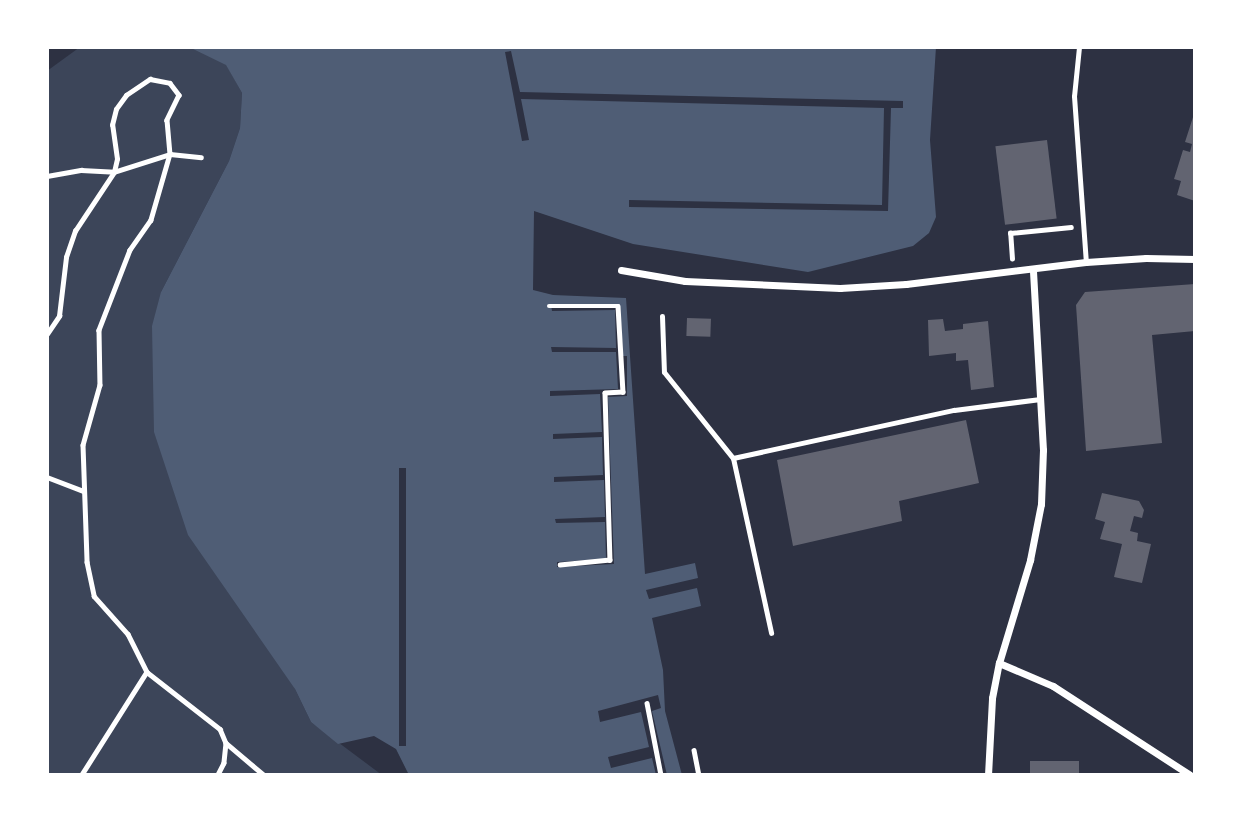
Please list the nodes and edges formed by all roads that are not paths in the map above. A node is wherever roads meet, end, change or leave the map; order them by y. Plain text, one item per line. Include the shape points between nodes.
1 (1079, 47) edge
2 (1195, 259) edge
3 (1086, 262) junction
4 (621, 270) dead end
5 (1033, 271) junction
6 (662, 316) dead end
7 (1040, 399) junction
8 (733, 458) junction
9 (771, 633) dead end
10 (999, 663) junction
11 (988, 775) edge
12 (1190, 775) edge

1 - 3 lane via 1074,96
2 - 3 street
3 - 5 street
4 - 5 street via 685,281 803,288 906,284
5 - 7 street
6 - 8 lane via 664,372
7 - 8 lane via 954,410
7 - 10 street via 1039,524
8 - 9 lane
10 - 11 street via 989,723
10 - 12 street via 1053,686

